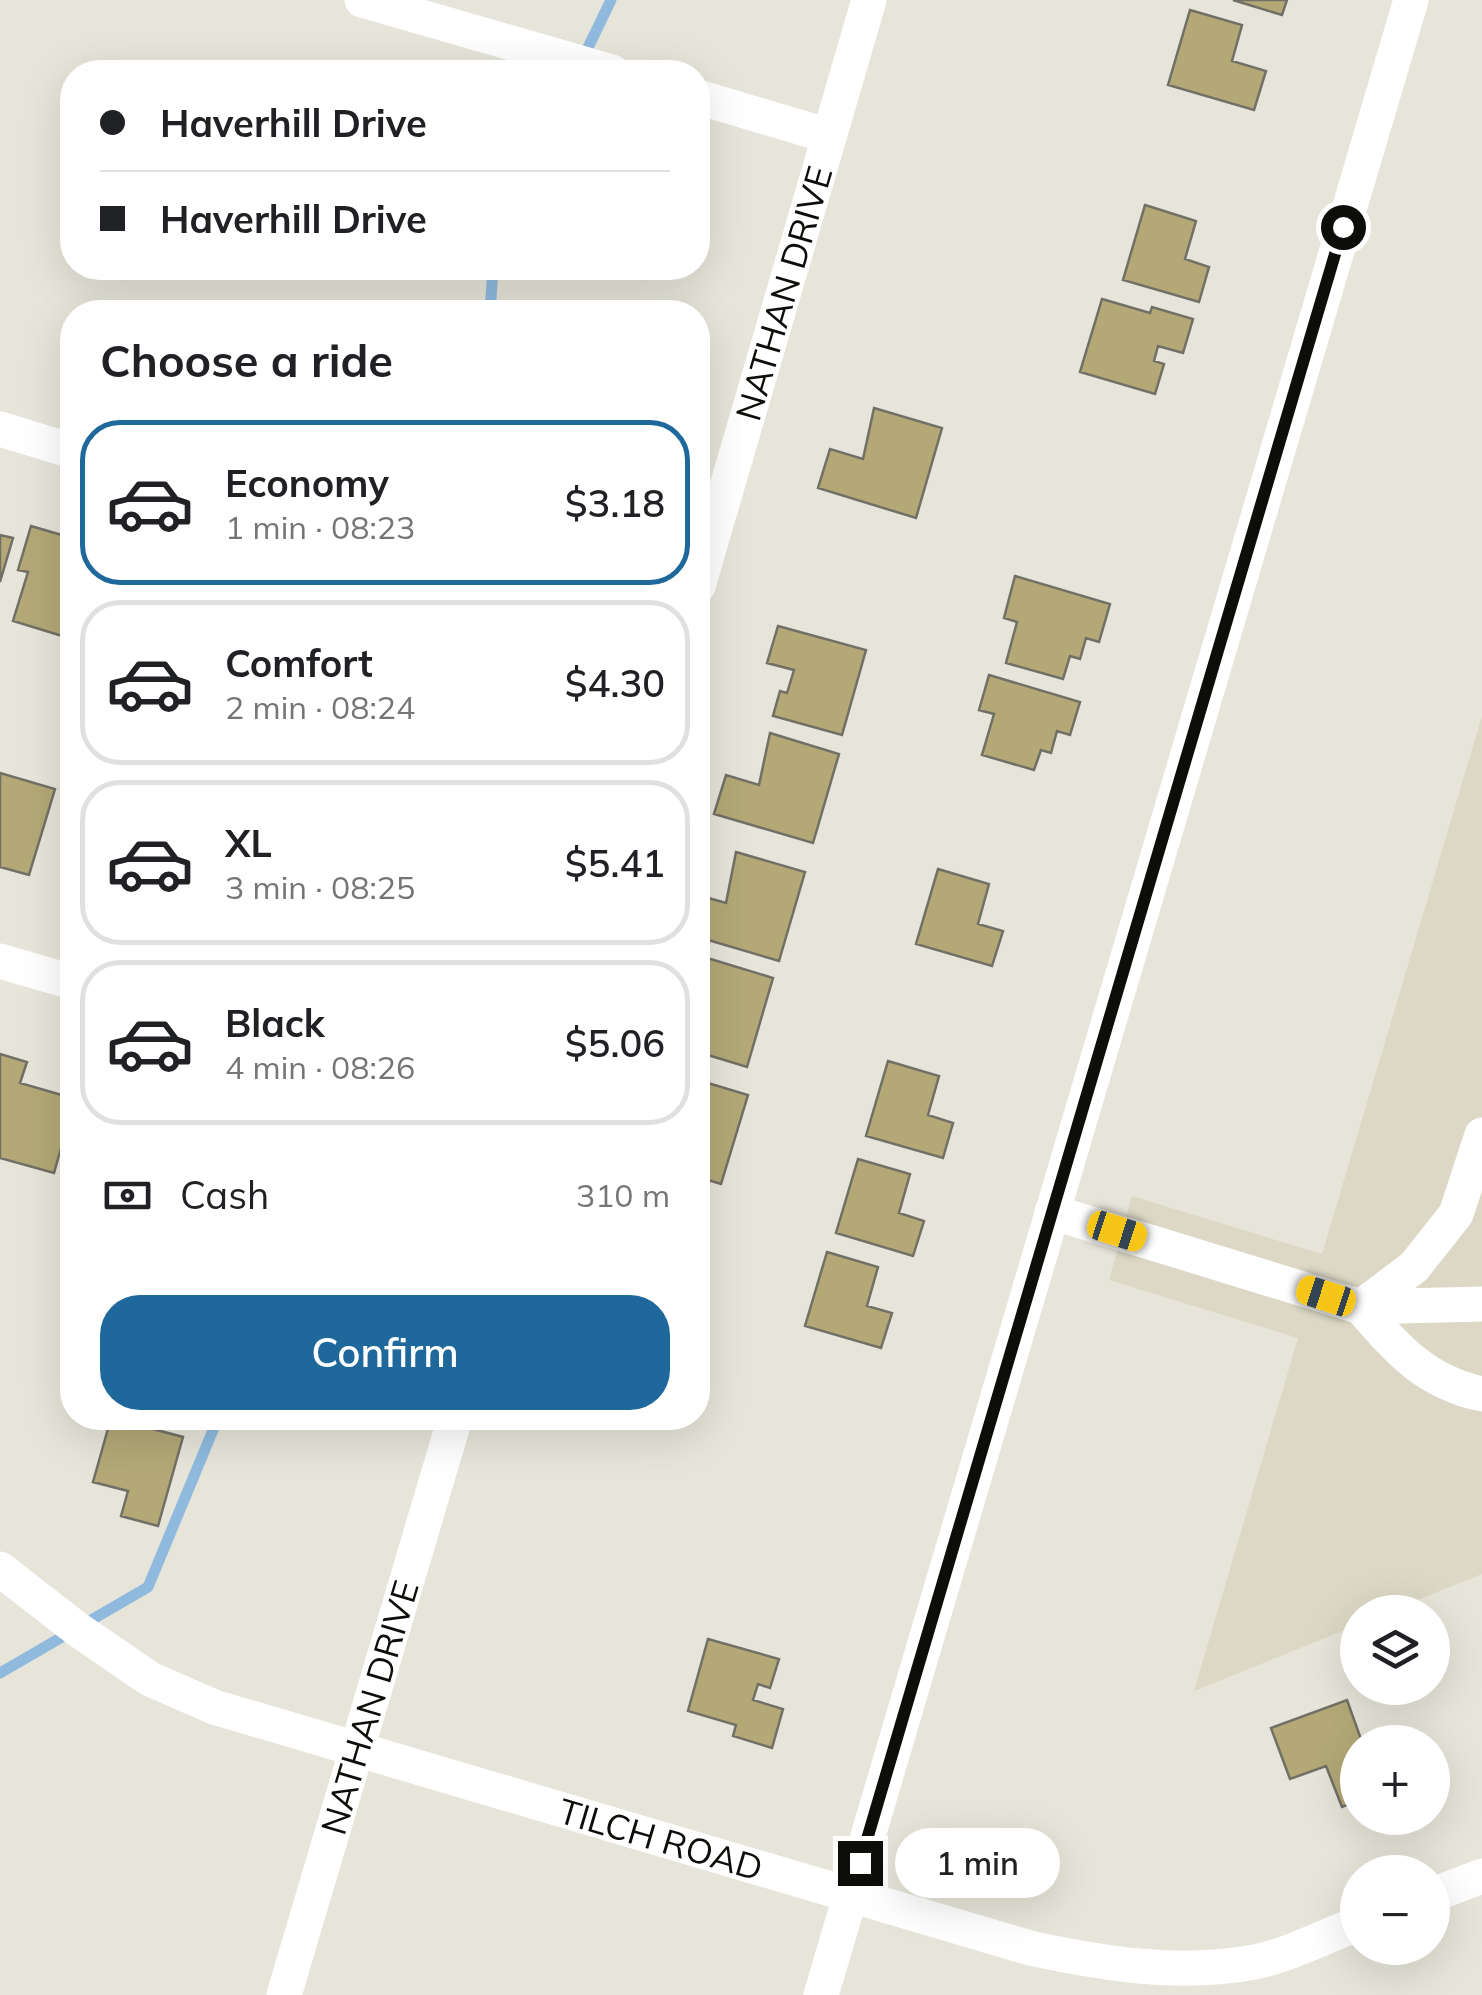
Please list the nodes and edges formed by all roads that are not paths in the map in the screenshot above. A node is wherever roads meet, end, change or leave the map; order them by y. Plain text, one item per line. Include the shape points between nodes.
1 (362, 0) edge
2 (868, 0) edge
3 (1410, 0) edge
4 (570, 60) edge
5 (710, 101) edge
6 (829, 136) junction
7 (0, 430) edge
8 (60, 447) edge
9 (710, 545) edge
10 (0, 961) edge
11 (60, 978) edge
12 (1482, 1135) edge
13 (1052, 1212) junction
14 (1482, 1304) edge
15 (1361, 1307) junction
16 (1482, 1394) edge
17 (451, 1430) edge
18 (0, 1570) edge
19 (358, 1748) junction
20 (1482, 1876) edge
21 (1450, 1888) edge
22 (850, 1894) junction
23 (1340, 1931) edge
24 (284, 1995) edge
25 (821, 1995) edge

1 - 4 street
2 - 6 street, NATHAN DRIVE
3 - 13 street
5 - 6 street
6 - 9 street, NATHAN DRIVE
7 - 8 street
10 - 11 street
12 - 15 street via 1456,1214 1414,1267
13 - 15 street
13 - 22 street
14 - 15 street
15 - 16 street via 1399,1351 1452,1388
17 - 19 street, NATHAN DRIVE
18 - 19 street, TILCH ROAD via 150,1679 214,1707
19 - 22 street, TILCH ROAD
19 - 24 street, NATHAN DRIVE
20 - 21 street
22 - 23 street, TILCH ROAD via 1030,1948 1170,1969 1257,1962
22 - 25 street

